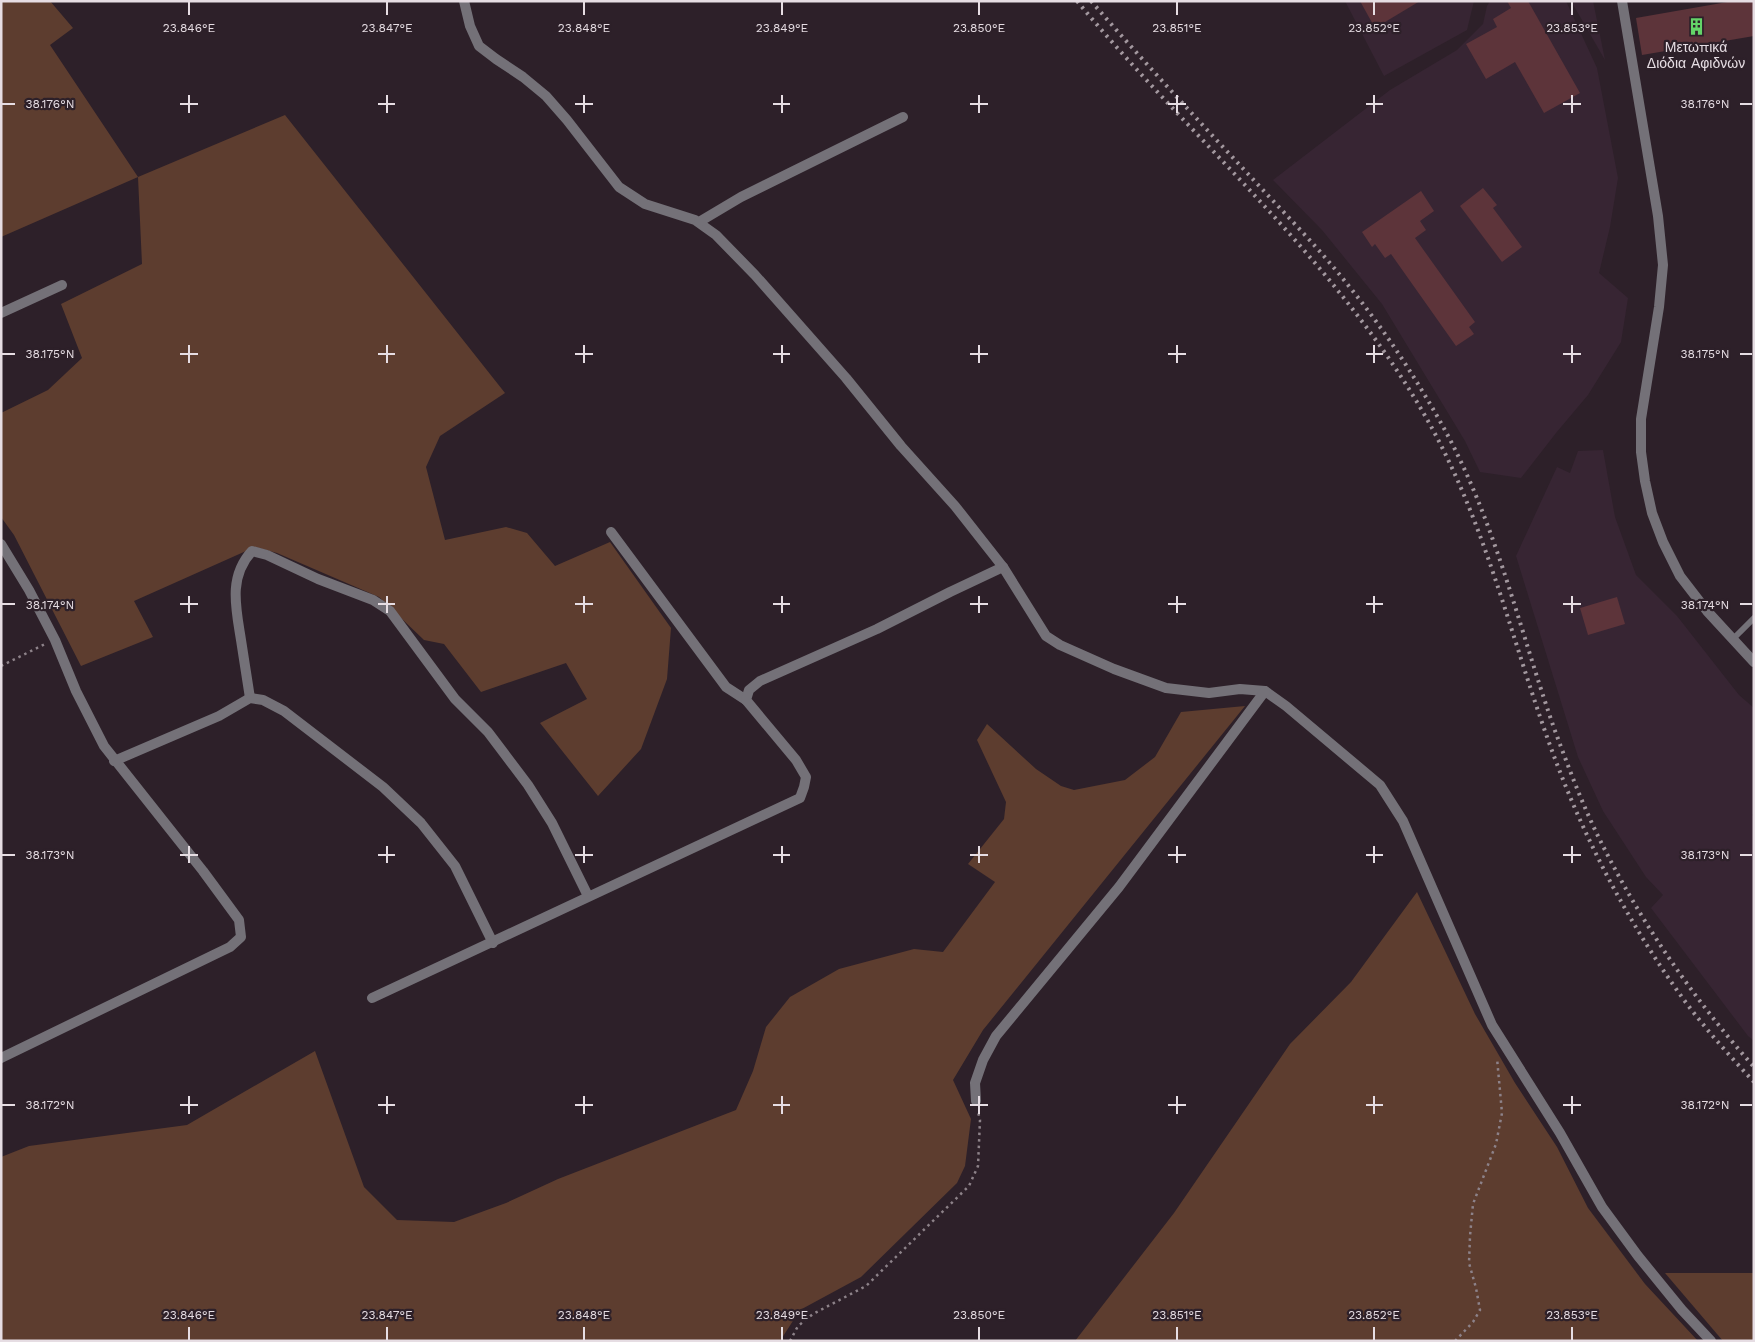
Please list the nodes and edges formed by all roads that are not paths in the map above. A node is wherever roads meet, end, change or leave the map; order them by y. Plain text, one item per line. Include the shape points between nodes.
1 (464, 1) edge
2 (1622, 1) edge
3 (903, 117) dead end
4 (699, 222) junction
5 (62, 285) dead end
6 (1, 313) edge
7 (611, 532) dead end
8 (1, 544) edge
9 (1002, 568) junction
10 (1754, 618) edge
11 (1733, 639) junction
12 (1754, 662) edge
13 (1266, 691) junction
14 (250, 698) junction
15 (746, 700) junction
16 (114, 761) junction
17 (588, 896) junction
18 (493, 943) junction
19 (372, 998) dead end
20 (1, 1058) edge
21 (976, 1101) road end
22 (1711, 1341) edge

1 - 4 street via 479,46 546,96 619,187 645,204
2 - 11 street via 1658,216 1663,265 1641,419 1645,481 1652,514 1680,576
3 - 4 street via 741,197
4 - 9 street via 755,276 846,378 955,506
5 - 6 street
7 - 15 street via 726,687
8 - 16 street via 29,590 76,691
9 - 13 street via 1046,636 1060,645 1166,688 1209,693 1240,689
9 - 15 street via 760,681 749,690
10 - 11 lane
11 - 12 street
13 - 21 street via 1119,887 996,1036 975,1083
13 - 22 street via 1380,785 1403,822 1492,1025 1602,1207 1638,1256
14 - 16 street via 219,716
14 - 17 street via 235,600 244,560 252,551 373,600 390,611 455,699 488,732 528,785 552,823
14 - 18 street via 263,700 284,711 383,787 421,823 455,866
15 - 17 street via 796,760 806,777 800,798
16 - 20 street via 234,913 239,920 241,937 230,947
17 - 18 street
18 - 19 street

